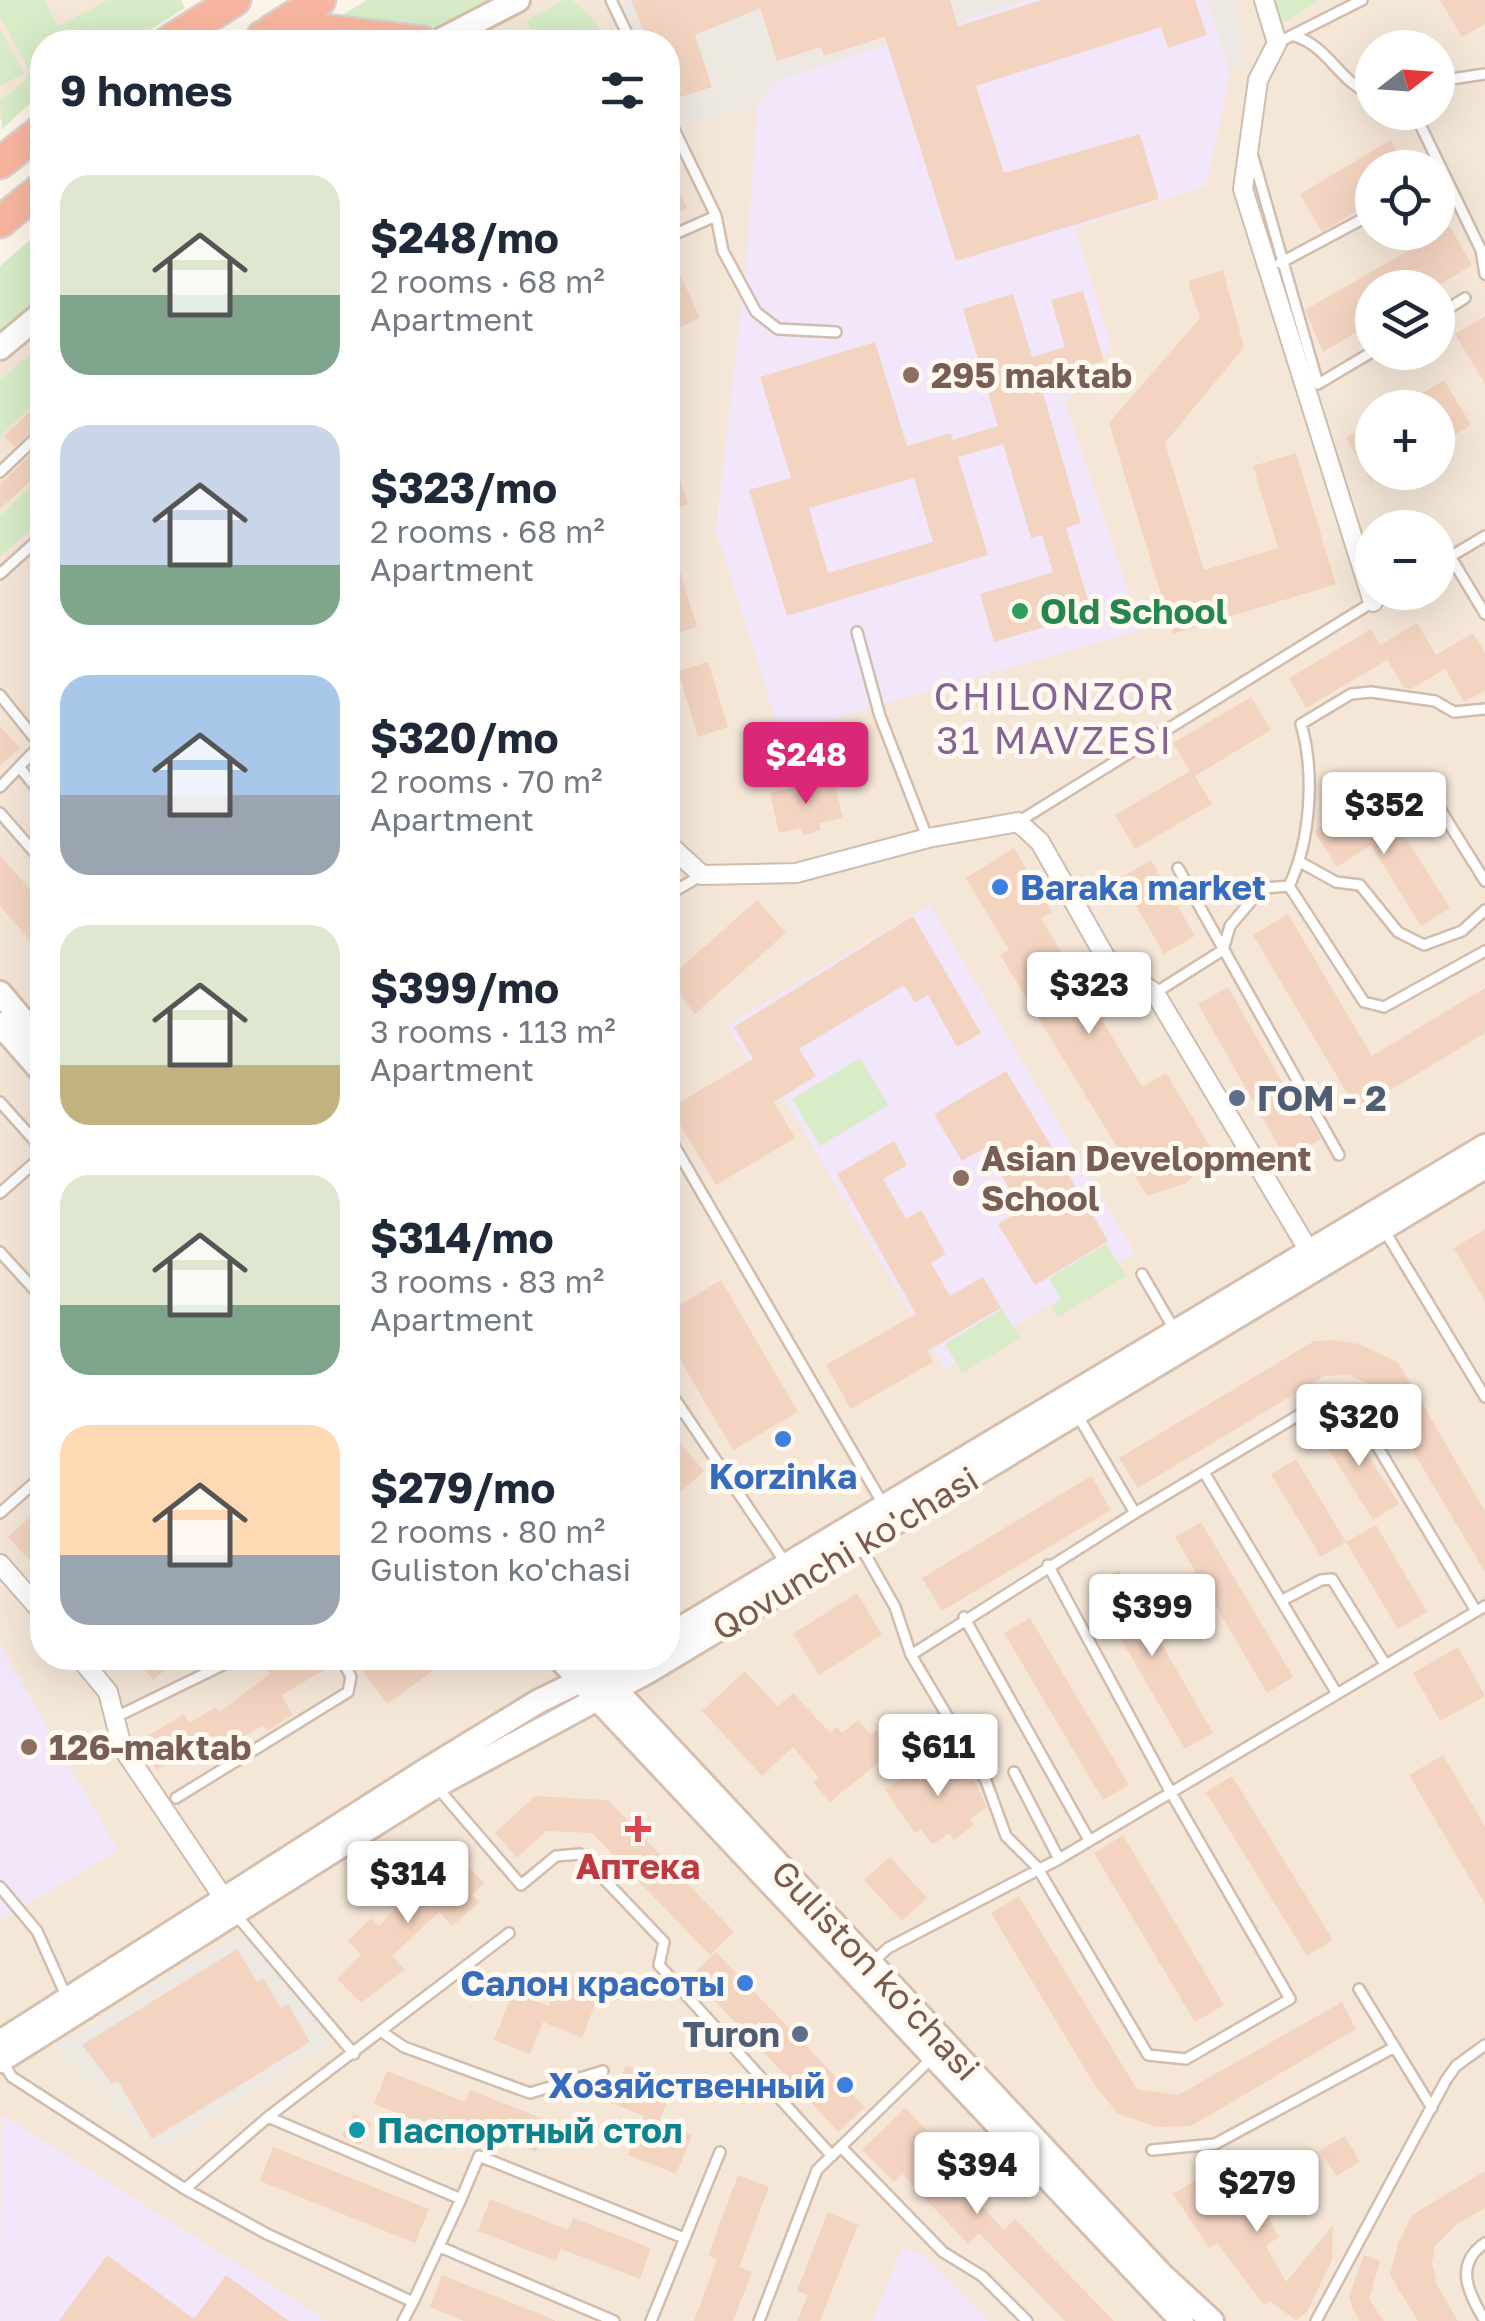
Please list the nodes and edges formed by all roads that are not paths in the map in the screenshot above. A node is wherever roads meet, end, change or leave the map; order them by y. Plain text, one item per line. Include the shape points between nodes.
1 (235, 0) edge
2 (320, 0) edge
3 (518, 0) edge
4 (610, 0) edge
5 (1264, 0) edge
6 (1362, 0) edge
7 (187, 30) edge
8 (272, 30) edge
9 (460, 30) edge
10 (625, 30) edge
11 (1286, 40) junction
12 (1485, 74) edge
13 (1455, 79) edge
14 (1355, 84) edge
15 (1423, 130) edge
16 (30, 139) edge
17 (680, 142) edge
18 (1250, 144) junction
19 (0, 163) edge
20 (30, 198) edge
21 (716, 216) junction
22 (0, 222) edge
23 (1355, 223) edge
24 (680, 232) edge
25 (1280, 263) junction
26 (1485, 274) edge
27 (1466, 298) dead end
28 (1455, 304) edge
29 (30, 322) edge
30 (836, 332) dead end
31 (0, 348) edge
32 (1355, 362) edge
33 (30, 443) edge
34 (0, 472) edge
35 (1355, 520) edge
36 (1485, 536) edge
37 (30, 547) edge
38 (1455, 553) edge
39 (1455, 564) edge
40 (0, 574) edge
41 (1360, 610) edge
42 (1485, 614) edge
43 (857, 632) dead end
44 (0, 695) edge
45 (1485, 708) edge
46 (30, 726) edge
47 (30, 759) edge
48 (20, 768) junction
49 (30, 780) edge
50 (1423, 782) dead end
51 (0, 786) edge
52 (0, 813) edge
53 (1018, 822) junction
54 (928, 838) junction
55 (30, 847) edge
56 (680, 855) edge
57 (1300, 862) junction
58 (1178, 868) dead end
59 (702, 875) junction
60 (1485, 880) edge
61 (1289, 886) junction
62 (680, 888) edge
63 (1485, 910) edge
64 (1223, 950) junction
65 (1485, 952) edge
66 (1155, 992) junction
67 (0, 993) edge
68 (0, 1024) edge
69 (30, 1029) edge
70 (30, 1058) edge
71 (0, 1102) edge
72 (30, 1138) edge
73 (1485, 1146) edge
74 (1339, 1154) dead end
75 (680, 1156) edge
76 (30, 1164) edge
77 (1485, 1167) edge
78 (0, 1193) edge
79 (1378, 1220) junction
80 (0, 1252) edge
81 (1314, 1259) junction
82 (1142, 1274) dead end
83 (30, 1285) edge
84 (1176, 1332) junction
85 (1485, 1397) edge
86 (1071, 1404) junction
87 (681, 1410) edge
88 (1205, 1474) junction
89 (30, 1486) edge
90 (884, 1506) junction
91 (0, 1512) edge
92 (1134, 1513) junction
93 (854, 1536) junction
94 (0, 1564) edge
95 (787, 1565) junction
96 (1048, 1565) junction
97 (30, 1595) edge
98 (1281, 1600) junction
99 (1480, 1609) edge
100 (964, 1617) junction
101 (680, 1629) edge
102 (680, 1632) edge
103 (910, 1655) junction
104 (1384, 1664) junction
105 (90, 1670) edge
106 (213, 1670) edge
107 (348, 1670) edge
108 (595, 1679) edge
109 (1336, 1692) junction
110 (114, 1718) junction
111 (1014, 1772) dead end
112 (431, 1778) junction
113 (1170, 1791) junction
114 (176, 1798) dead end
115 (1088, 1840) junction
116 (1059, 1859) junction
117 (1037, 1867) junction
118 (0, 1887) edge
119 (229, 1906) junction
120 (510, 1933) dead end
121 (870, 1964) junction
122 (1359, 1990) dead end
123 (67, 1998) junction
124 (382, 2032) junction
125 (0, 2042) edge
126 (1485, 2045) edge
127 (1393, 2048) junction
128 (354, 2054) junction
129 (931, 2059) junction
130 (0, 2060) edge
131 (602, 2070) dead end
132 (1432, 2108) junction
133 (268, 2117) junction
134 (841, 2147) junction
135 (1152, 2150) dead end
136 (720, 2152) dead end
137 (832, 2156) junction
138 (185, 2189) junction
139 (461, 2199) junction
140 (684, 2238) junction
141 (1485, 2244) edge
142 (440, 2248) junction
143 (413, 2302) junction
144 (402, 2321) edge
145 (614, 2321) edge
146 (650, 2321) edge
147 (759, 2321) edge
148 (1027, 2321) edge
149 (1182, 2321) edge
150 (1212, 2321) edge
151 (1316, 2321) edge
152 (1485, 2321) edge

1 - 7 highway
2 - 8 highway
3 - 9 main road
4 - 10 lane
5 - 11 street
6 - 11 lane
11 - 14 lane via 1309,40
11 - 18 street via 1258,80
12 - 13 lane
15 - 26 lane via 1481,250
16 - 19 highway
17 - 21 lane
18 - 25 lane
18 - 35 street via 1243,190
20 - 22 highway
21 - 24 lane
21 - 30 lane via 724,251 756,312 778,329
23 - 25 lane
25 - 32 lane via 1318,384
27 - 28 lane
29 - 31 main road
33 - 34 lane
36 - 38 lane
37 - 40 lane
39 - 42 lane
41 - 53 lane
43 - 54 lane via 880,716
44 - 46 lane
45 - 57 lane via 1454,712 1435,701 1372,692 1350,694 1301,724 1310,755
47 - 48 lane
48 - 49 lane
48 - 51 lane
50 - 60 lane
52 - 55 lane
53 - 54 street
53 - 66 street via 1040,842 1107,960
54 - 59 street via 796,873
56 - 59 street
57 - 61 lane
57 - 63 lane via 1336,882 1360,885 1398,932 1424,944 1462,931
58 - 64 lane
59 - 62 lane
61 - 64 lane via 1262,888 1230,926
61 - 65 lane via 1364,1002 1384,1007
64 - 66 lane
64 - 74 lane
66 - 81 street
67 - 69 main road
68 - 70 main road
71 - 72 lane
73 - 79 main road, Qovunchi ko'chasi
75 - 90 lane
76 - 78 lane
77 - 79 main road, Qovunchi ko'chasi
79 - 81 main road, Qovunchi ko'chasi
79 - 85 lane
80 - 83 lane
81 - 84 main road, Qovunchi ko'chasi
81 - 86 main road, Qovunchi ko'chasi
82 - 84 lane
84 - 86 main road, Qovunchi ko'chasi
86 - 90 main road, Qovunchi ko'chasi
86 - 92 lane
86 - 93 main road, Qovunchi ko'chasi
87 - 95 lane
88 - 92 lane
88 - 98 lane
88 - 99 lane via 1314,1406 1340,1404 1358,1414
89 - 91 lane
90 - 93 main road, Qovunchi ko'chasi
92 - 96 lane
93 - 95 main road, Qovunchi ko'chasi
93 - 102 main road, Qovunchi ko'chasi
93 - 103 lane via 895,1607
94 - 97 street
95 - 101 main road, Qovunchi ko'chasi
96 - 100 lane
96 - 113 lane
98 - 104 lane via 1332,1579
98 - 109 lane
99 - 104 lane
100 - 103 lane
100 - 115 lane
103 - 117 lane via 986,1781 1006,1836
104 - 109 lane
105 - 110 street via 108,1692
106 - 110 lane
107 - 114 lane via 348,1692
108 - 112 main road, Qovunchi ko'chasi
108 - 121 main road, Guliston ko'chasi
108 - 129 main road, Guliston ko'chasi
109 - 113 lane
110 - 119 street via 122,1747
111 - 116 lane
112 - 119 main road, Qovunchi ko'chasi
112 - 137 lane via 521,1884 556,1856 580,1854 664,1942 659,1966
113 - 115 lane
113 - 117 lane via 1290,1999 1186,2059 1148,2055
115 - 116 lane
116 - 117 lane
117 - 121 lane
118 - 123 lane via 37,1932
119 - 123 main road, Qovunchi ko'chasi
119 - 128 lane
119 - 130 main road, Qovunchi ko'chasi
120 - 124 lane
121 - 150 main road, Guliston ko'chasi
122 - 127 lane
123 - 125 main road, Qovunchi ko'chasi
124 - 128 lane
124 - 131 lane via 404,2047 530,2093
126 - 132 lane via 1456,2066
127 - 132 lane
127 - 135 lane via 1215,2144
128 - 133 lane
129 - 134 lane
129 - 149 main road, Guliston ko'chasi
130 - 138 lane via 12,2078
132 - 151 lane
133 - 138 lane
133 - 139 lane
134 - 137 lane
134 - 148 lane via 943,2252 982,2276
136 - 140 lane
137 - 147 lane via 817,2170
138 - 143 lane
139 - 140 lane via 479,2156
139 - 142 lane
140 - 146 lane
141 - 152 lane via 1471,2253 1466,2271 1467,2292
142 - 143 lane
142 - 145 lane
143 - 144 lane

